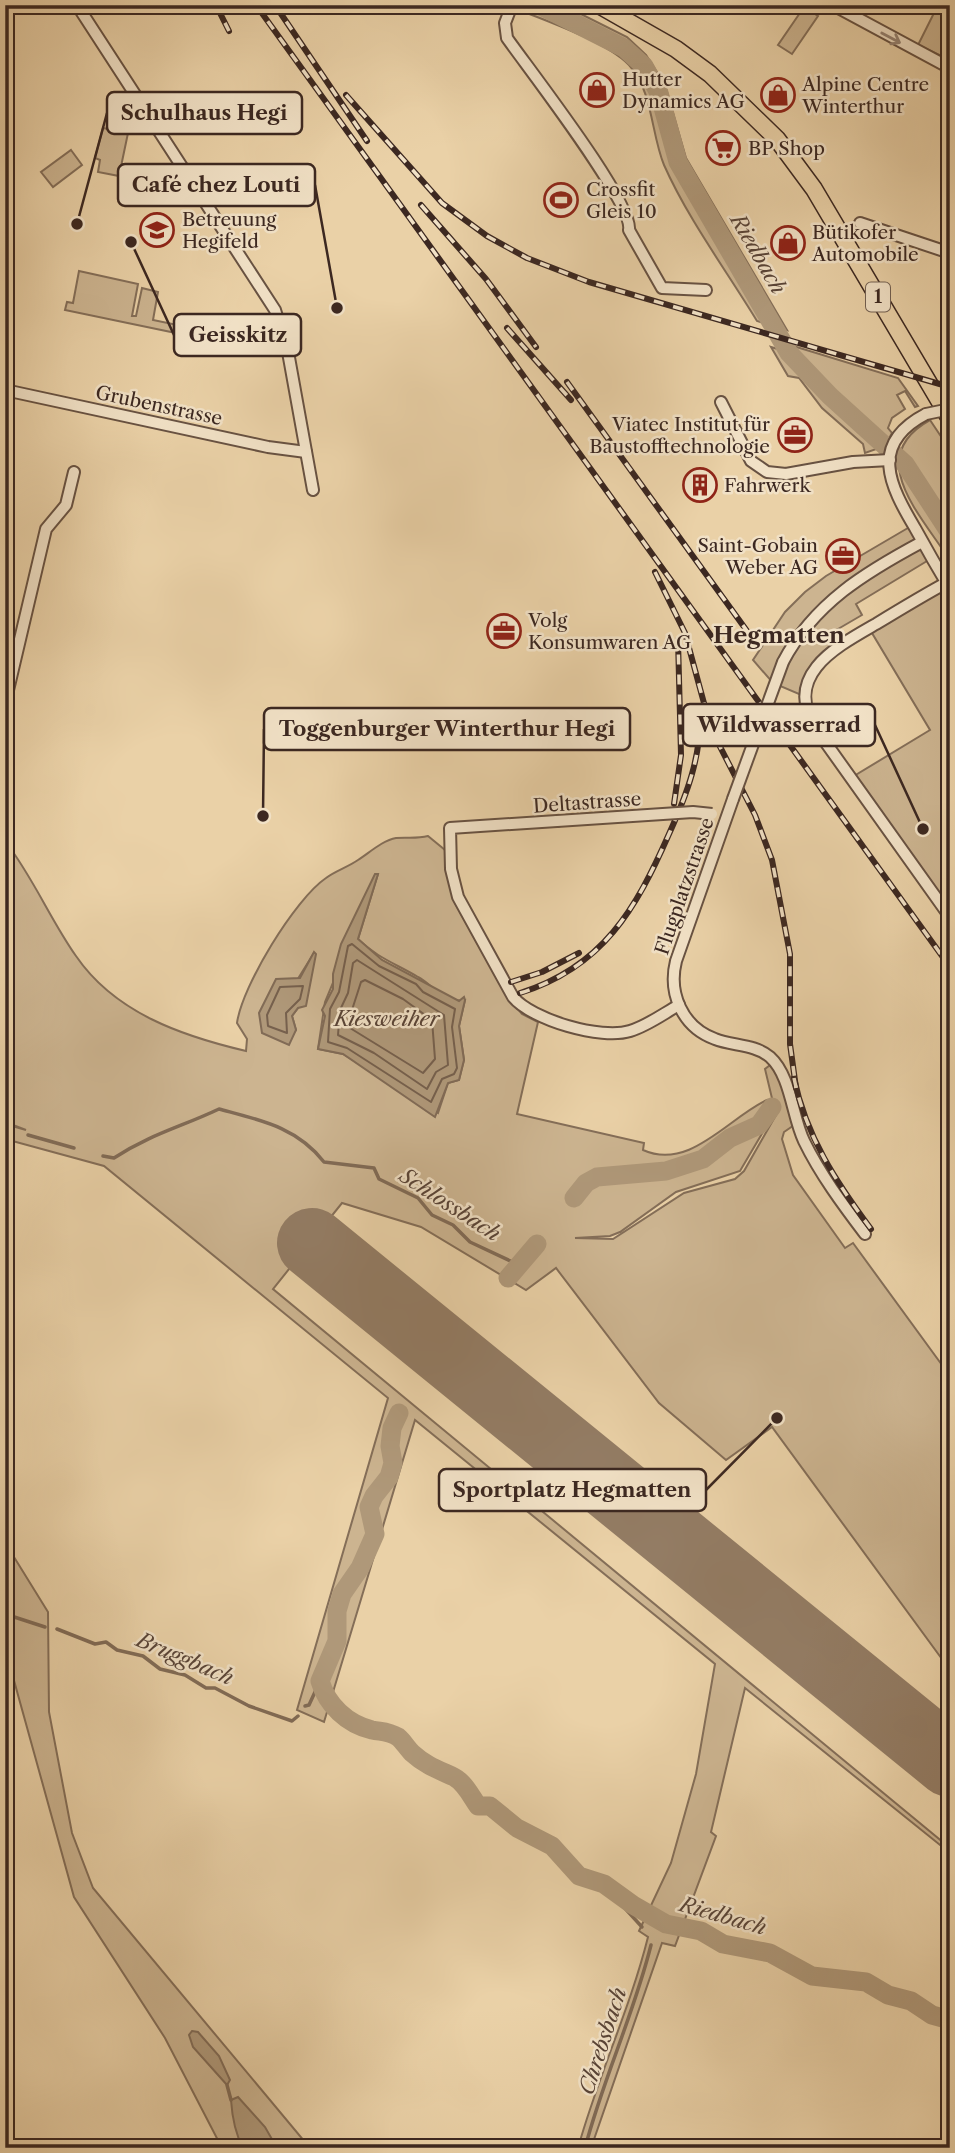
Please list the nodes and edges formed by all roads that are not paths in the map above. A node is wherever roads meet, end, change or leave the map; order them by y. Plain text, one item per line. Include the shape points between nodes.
1 (77, 5) edge
2 (512, 5) edge
3 (600, 5) edge
4 (834, 5) edge
5 (620, 10) edge
6 (950, 68) edge
7 (860, 223) dead end
8 (950, 254) edge
9 (706, 290) dead end
10 (5, 390) edge
11 (721, 402) dead end
12 (950, 409) edge
13 (950, 419) edge
14 (306, 452) junction
15 (890, 458) junction
16 (74, 472) dead end
17 (313, 490) dead end
18 (922, 542) junction
19 (948, 586) edge
20 (5, 703) edge
21 (726, 818) junction
22 (950, 917) edge
23 (679, 1005) junction
24 (865, 1234) dead end

1 - 14 street via 275,310 288,352
2 - 9 street via 505,23 507,38 614,192 631,221 629,230 662,288
3 - 5 main road, 1
4 -> 6 street
5 - 13 main road, 1 via 710,74 778,139 814,189
7 - 8 street
10 - 14 street, Grubenstrasse
11 - 15 street via 751,461 767,472 786,474
12 - 15 street, bridge via 926,414 908,426
14 - 17 street
15 - 18 street via 893,491
16 - 20 street via 66,505 46,529
18 - 19 street
18 - 21 street, Flugplatzstrasse, bridge via 855,580 807,625 783,662
19 - 22 street via 825,655 810,676 806,702 816,729
21 - 23 street, Flugplatzstrasse via 676,961 674,987
21 - 23 street, Deltastrasse, bridge via 697,812 450,828 451,869 458,897 508,989 525,1009 548,1020 615,1034 636,1029
23 - 24 street via 706,1036 757,1050 774,1061 817,1165

